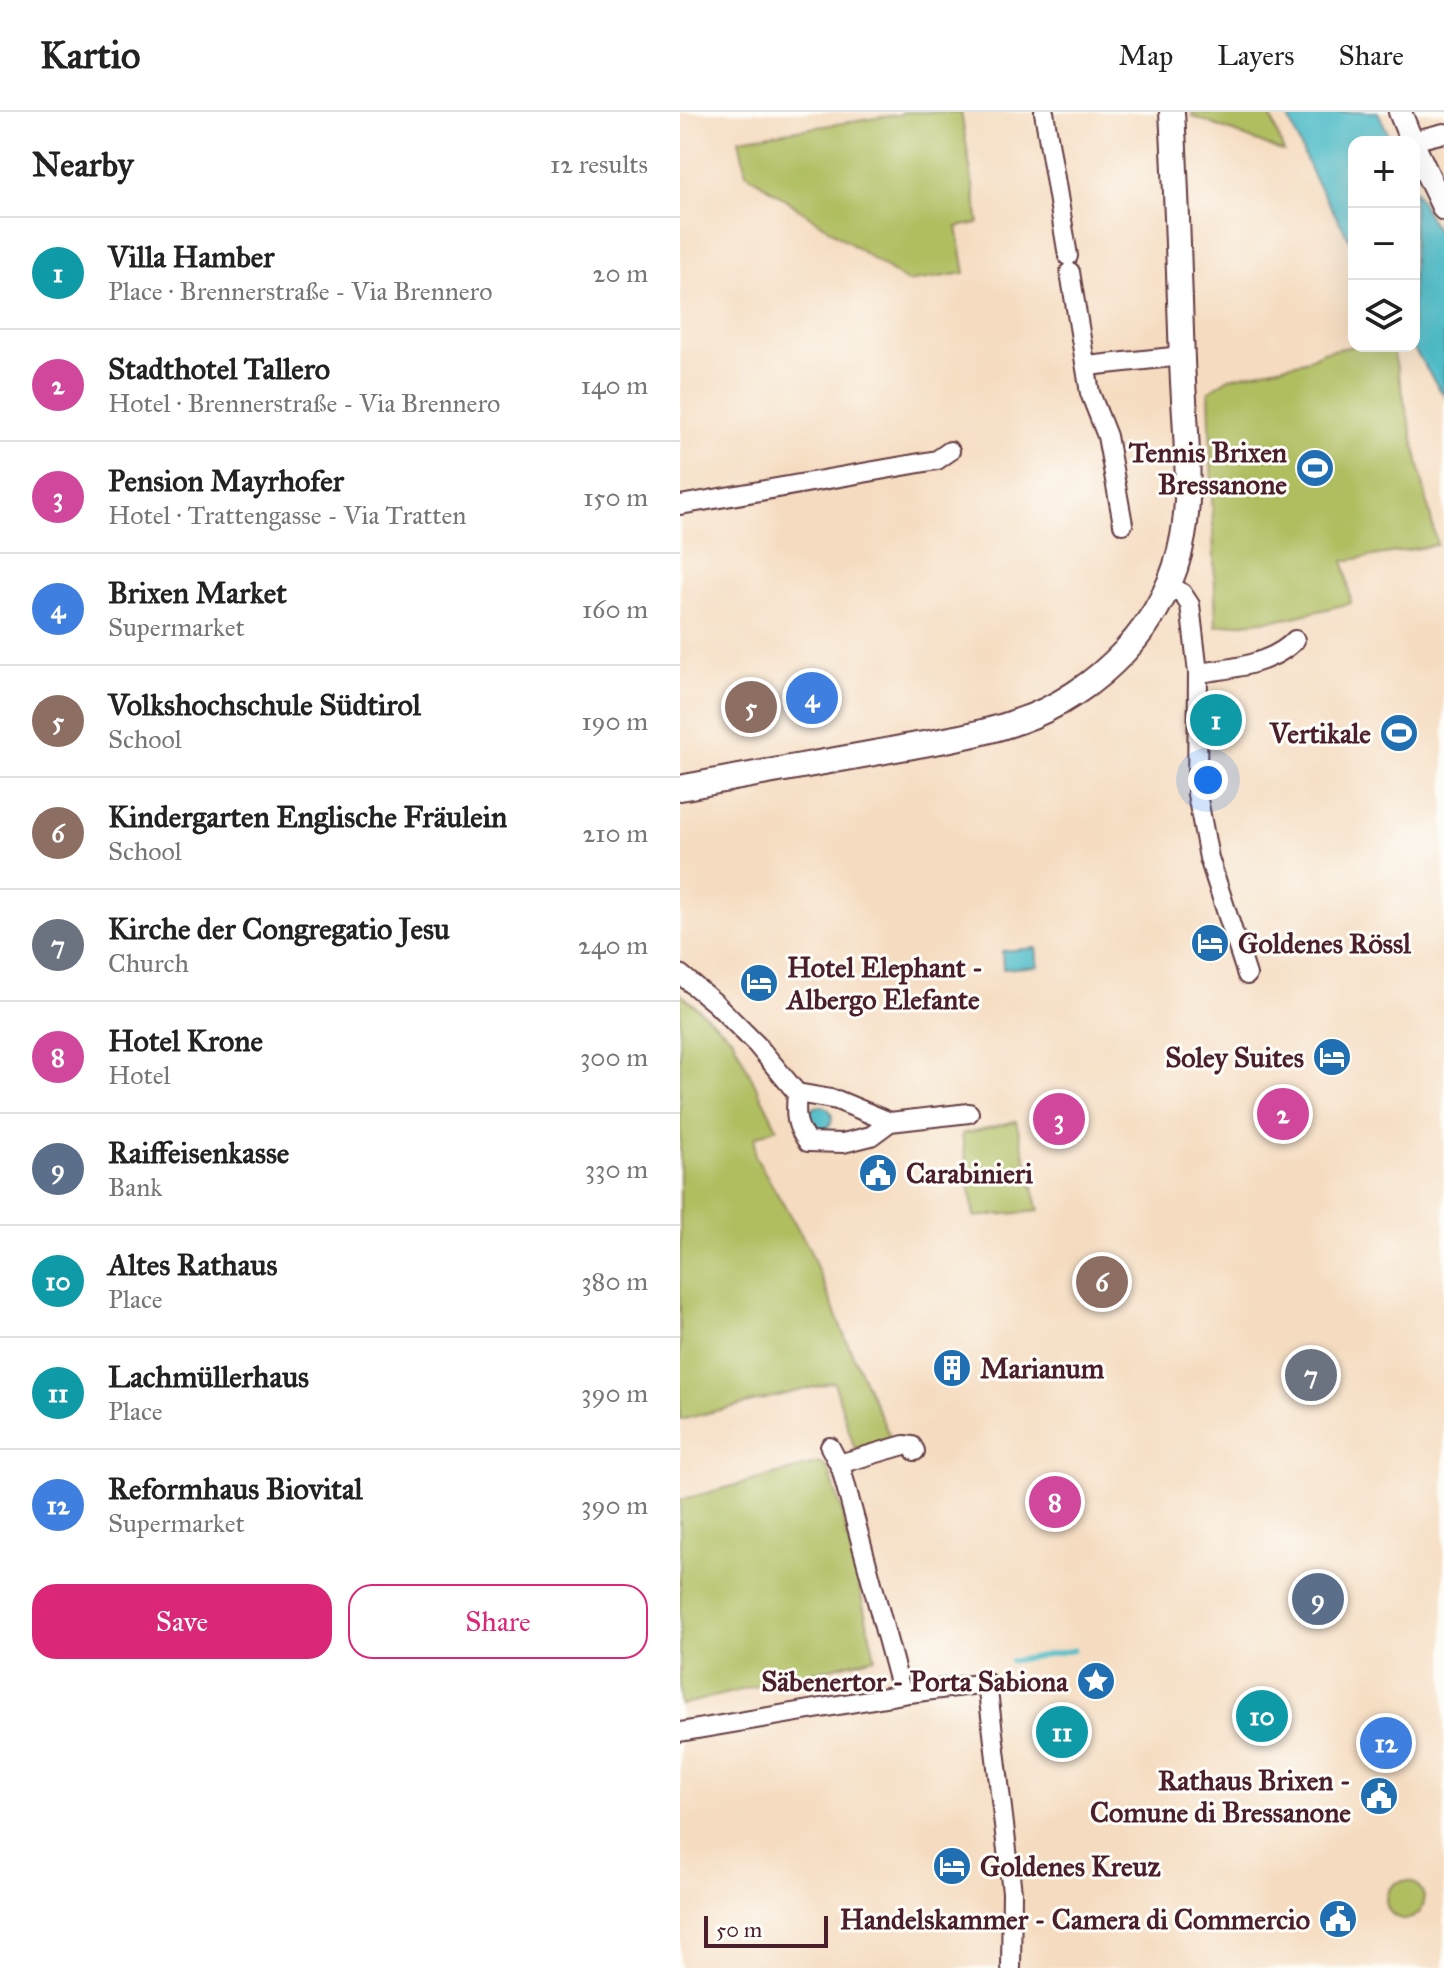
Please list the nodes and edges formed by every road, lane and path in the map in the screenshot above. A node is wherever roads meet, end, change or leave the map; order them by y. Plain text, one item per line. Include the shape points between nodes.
1 (1044, 112) edge
2 (1172, 112) edge
3 (1400, 112) edge
4 (1444, 133) edge
5 (1410, 136) edge
6 (1420, 141) edge
7 (1420, 158) edge
8 (1444, 209) edge
9 (1182, 356) junction
10 (1087, 366) junction
11 (950, 451) dead end
12 (680, 505) edge
13 (1123, 524) dead end
14 (1170, 587) junction
15 (1295, 640) dead end
16 (1198, 673) junction
17 (683, 785) edge
18 (680, 974) edge
19 (1247, 975) dead end
20 (797, 1093) junction
21 (969, 1113) dead end
22 (890, 1122) junction
23 (915, 1451) dead end
24 (902, 1694) junction
25 (680, 1732) edge
26 (1011, 1966) edge

1 - 10 street
2 - 9 main road
3 - 5 street
4 - 6 street
7 - 8 street
9 - 10 street
9 - 14 main road via 1187,508 1181,557
10 - 13 street
11 - 12 street via 937,460
14 - 16 street via 1190,605
14 - 17 main road via 1144,631 1099,676 1021,721 921,745
15 - 16 street via 1286,650 1237,667
16 - 19 street via 1196,782 1204,837
18 - 20 street via 757,1045
20 - 22 street via 837,1100
20 - 22 street via 795,1116 808,1142 843,1143 871,1136
21 - 22 street
23 - 24 street via 904,1445 835,1455
24 - 25 street
24 - 26 street via 987,1683 1012,1892

